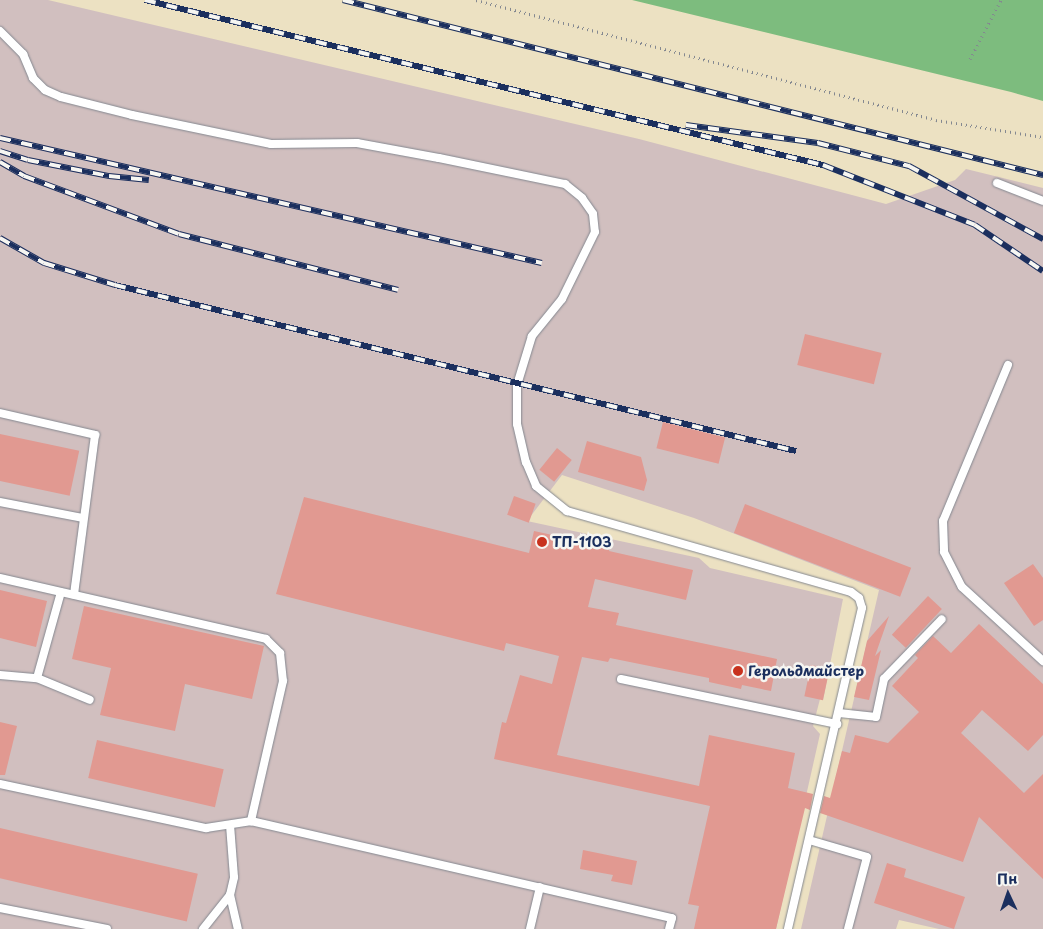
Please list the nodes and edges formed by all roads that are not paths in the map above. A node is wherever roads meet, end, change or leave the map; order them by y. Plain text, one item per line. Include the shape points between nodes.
1 (0, 31) edge
2 (997, 183) dead end
3 (1043, 201) edge
4 (1008, 365) dead end
5 (0, 413) edge
6 (0, 502) edge
7 (84, 518) junction
8 (0, 578) edge
9 (61, 592) junction
10 (74, 595) junction
11 (942, 620) dead end
12 (1043, 661) edge
13 (0, 675) edge
14 (37, 678) junction
15 (621, 679) dead end
16 (90, 700) dead end
17 (839, 713) junction
18 (837, 724) junction
19 (0, 784) edge
20 (251, 821) junction
21 (230, 825) junction
22 (809, 840) junction
23 (540, 887) junction
24 (230, 895) junction
25 (0, 908) edge
26 (107, 929) edge
27 (203, 929) edge
28 (238, 929) edge
29 (530, 929) edge
30 (669, 929) edge
31 (788, 929) edge
32 (848, 929) edge

1 - 17 lane via 23,54 33,78 46,90 132,116 271,144 374,146 565,184 593,214 595,232 562,299 532,336 517,385 518,424 526,462 536,486 567,511 851,592 859,598 862,608
2 - 3 lane
4 - 12 lane via 943,521 944,552 962,587
5 - 7 lane via 94,436
6 - 7 lane
7 - 10 lane
8 - 9 lane
9 - 10 lane
9 - 14 lane
10 - 20 lane via 266,639 280,653 283,681
11 - 17 lane via 884,678 876,717
13 - 14 lane
14 - 16 lane
15 - 18 lane
17 - 18 lane
18 - 22 lane
19 - 21 lane via 206,828
20 - 21 lane
20 - 23 lane
21 - 24 lane via 234,877
22 - 31 lane
22 - 32 lane via 867,857
23 - 29 lane
23 - 30 lane via 672,918
24 - 27 lane
24 - 28 lane
25 - 26 lane

